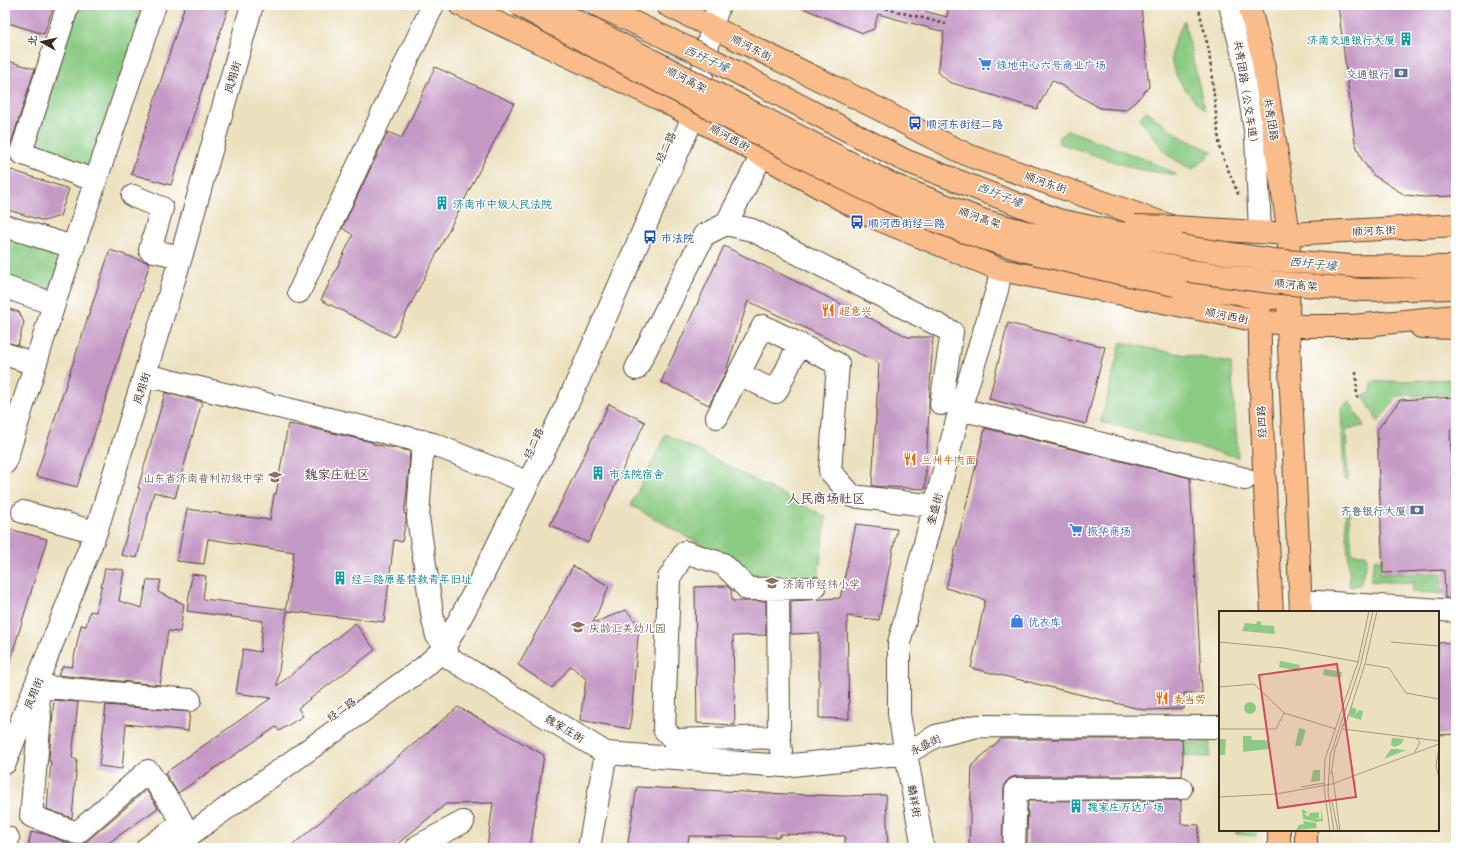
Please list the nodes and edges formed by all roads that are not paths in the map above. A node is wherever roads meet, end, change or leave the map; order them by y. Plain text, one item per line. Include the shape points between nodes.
1 (68, 5) edge
2 (155, 5) edge
3 (252, 5) edge
4 (433, 5) edge
5 (460, 5) edge
6 (519, 5) edge
7 (545, 5) edge
8 (597, 5) edge
9 (622, 5) edge
10 (667, 5) edge
11 (712, 5) edge
12 (719, 5) edge
13 (1230, 5) edge
14 (1249, 5) edge
15 (712, 26) junction
16 (693, 117) junction
17 (762, 155) junction
18 (96, 181) junction
19 (133, 196) dead end
20 (726, 224) junction
21 (1456, 225) edge
22 (5, 226) edge
23 (1174, 227) junction
24 (1260, 232) junction
25 (1289, 234) junction
26 (73, 247) junction
27 (181, 257) junction
28 (1456, 263) edge
29 (1433, 267) junction
30 (1456, 267) edge
31 (1001, 270) junction
32 (1259, 278) junction
33 (1175, 285) junction
34 (5, 287) edge
35 (1456, 288) edge
36 (299, 292) dead end
37 (1289, 296) junction
38 (54, 304) junction
39 (1456, 316) edge
40 (1259, 321) junction
41 (1288, 324) junction
42 (1353, 326) junction
43 (1456, 328) edge
44 (799, 344) junction
45 (5, 354) edge
46 (35, 364) junction
47 (636, 369) dead end
48 (739, 374) junction
49 (145, 375) junction
50 (950, 406) junction
51 (717, 417) dead end
52 (423, 441) junction
53 (5, 463) edge
54 (517, 478) junction
55 (1245, 479) dead end
56 (935, 506) junction
57 (23, 512) dead end
58 (96, 532) junction
59 (814, 588) dead end
60 (778, 589) junction
61 (1301, 607) edge
62 (1272, 611) edge
63 (1456, 611) edge
64 (440, 643) junction
65 (36, 686) junction
66 (190, 700) dead end
67 (1219, 727) edge
68 (779, 737) junction
69 (606, 753) junction
70 (907, 753) junction
71 (5, 763) edge
72 (783, 766) junction
73 (1182, 788) dead end
74 (463, 822) dead end
75 (1279, 831) edge
76 (1306, 831) edge
77 (189, 835) edge
78 (148, 848) edge
79 (171, 848) edge
80 (418, 848) edge
81 (589, 848) edge
82 (923, 848) edge
83 (1014, 848) edge
84 (1279, 848) edge
85 (1306, 848) edge

1 - 18 street via 22,153
2 - 18 street
3 - 27 street, 凤翔街
4 - 36 street
5 - 16 main road, 顺河西街
6 - 33 main road, bridge via 613,58 874,194 902,206 985,239 1054,258
7 - 35 main road, 顺河高架, bridge via 891,184 982,220 1051,239 1190,271 1270,282 1362,290
8 - 29 main road, 顺河高架, bridge via 715,61 904,160 1058,220 1197,250 1274,260 1350,266
9 - 23 main road, bridge via 911,147 1072,210 1135,226
10 - 15 main road, 顺河东街
11 - 15 street
12 - 15 street
13 - 24 street, 共青团路（公交车道） via 1244,59 1256,137
14 - 25 main road, 共青团路 via 1262,55
15 - 16 street
15 - 23 main road, 顺河东街 via 970,156
16 - 17 main road, 顺河西街
16 - 54 street, 经二路 via 681,120 669,135
16 - 64 street, 经二路 via 570,398 480,581
17 - 20 street
17 - 31 main road, 顺河西街 via 875,218
18 - 26 street
19 - 27 street via 162,208 150,250
20 - 47 street via 704,235
20 - 50 street via 752,230 952,332
21 - 25 main road, 顺河东街
22 - 26 street
23 - 24 main road, 顺河东街
24 - 25 main road, 顺河东街
24 - 32 main road, 经四路
25 - 37 main road, bridge
26 - 38 street
27 - 49 street, 凤翔街
28 - 29 main road, bridge
29 - 30 main road, 顺河高架, bridge
31 - 33 main road, 顺河西街 via 1076,274
31 - 40 main road, 顺河西街
31 - 50 street, 奎盛街 via 997,290
32 - 33 main road, 顺河西街 via 1248,296
32 - 37 main road, 顺河西街
32 - 40 main road, 经四路
34 - 38 street
37 - 41 main road
38 - 46 street
39 - 42 main road
40 - 41 main road, 顺河西街
40 - 62 main road, 经四路
41 - 42 main road, 顺河西街
41 - 61 main road
42 - 43 main road, 顺河西街
44 - 48 street via 776,392
44 - 48 street via 756,321
44 - 56 street via 838,364 830,471 852,496
45 - 46 street
46 - 53 street
48 - 51 street
49 - 52 street
49 - 58 street, 凤翔街
50 - 55 street
50 - 56 street, 奎盛街
52 - 54 street
52 - 64 street via 418,517 433,620
54 - 64 street, 经二路
56 - 70 street, 奎盛街 via 899,644 898,714
57 - 58 street
58 - 65 street, 凤翔街
59 - 60 street
60 - 68 street
60 - 68 street via 748,589 723,564 685,552 669,578 664,729 674,740
61 - 63 street via 1316,602
64 - 69 street, 魏家庄街 via 451,659
64 - 77 street, 经二路 via 423,668
65 - 66 street
65 - 71 street, 凤翔街
65 - 77 street via 40,717 31,816 77,833 148,771
67 - 70 street, 永盛街 via 977,726 936,736
68 - 72 street
69 - 72 street, 永盛街
69 - 81 street
70 - 72 street, 永盛街
70 - 82 street, 麟祥街
73 - 83 street via 1016,789
74 - 80 street
75 - 84 main road
76 - 85 main road
77 - 78 street, 经二路
77 - 79 street, 经二路

